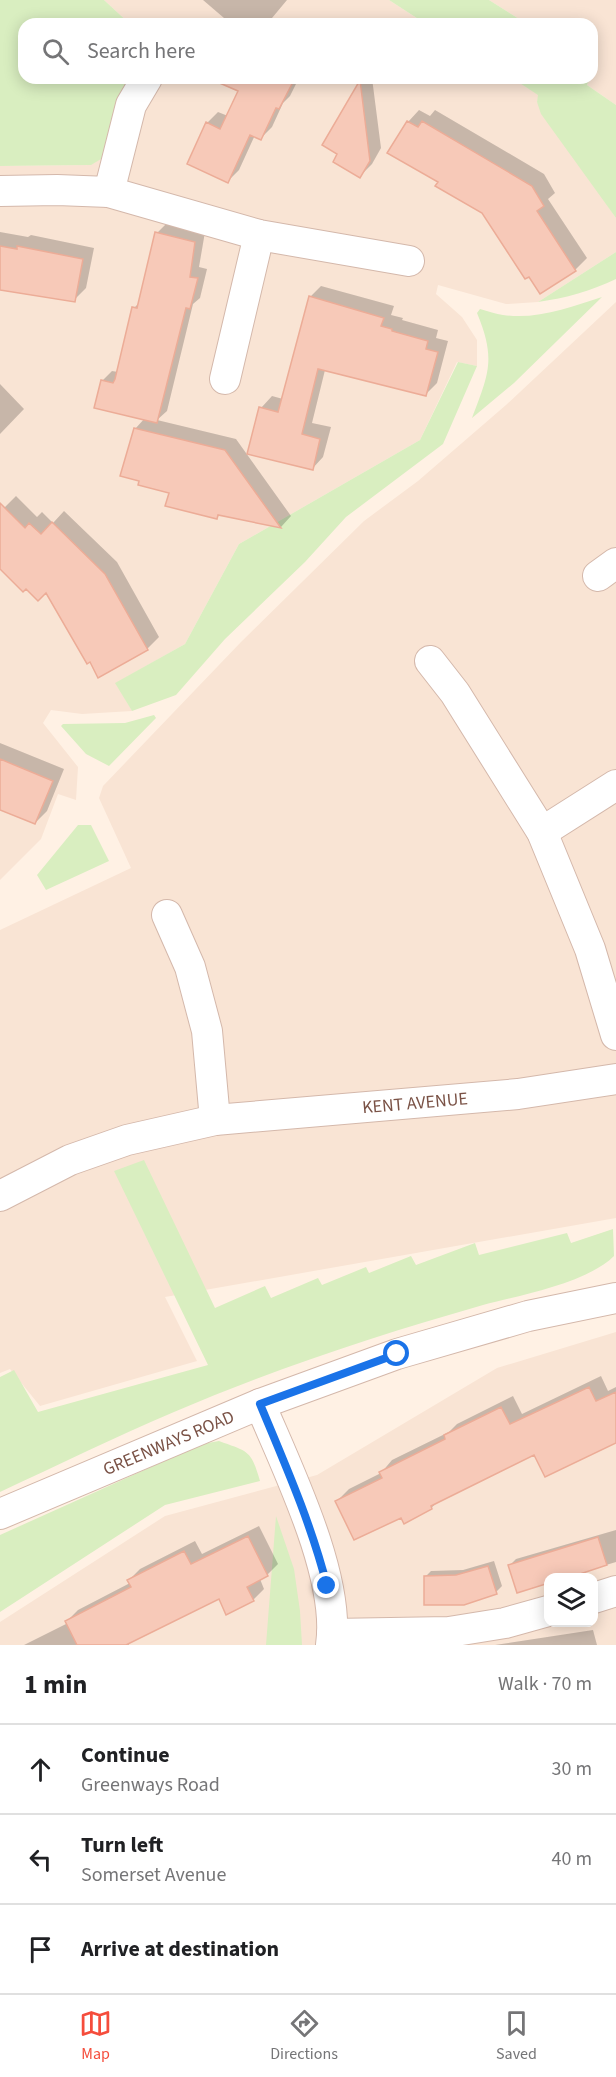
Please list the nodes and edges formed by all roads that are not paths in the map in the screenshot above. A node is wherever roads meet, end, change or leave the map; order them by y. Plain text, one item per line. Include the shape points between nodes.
1 (143, 84) edge
2 (0, 191) edge
3 (109, 192) junction
4 (259, 235) junction
5 (409, 261) dead end
6 (225, 380) dead end
7 (430, 661) dead end
8 (616, 785) edge
9 (542, 832) junction
10 (167, 915) dead end
11 (616, 1035) edge
12 (616, 1079) edge
13 (215, 1120) junction
14 (0, 1196) edge
15 (616, 1298) edge
16 (260, 1404) junction
17 (0, 1514) edge
18 (616, 1591) edge
19 (598, 1597) edge
20 (544, 1612) edge
21 (332, 1640) edge

1 - 3 street via 131,105
2 - 3 street
3 - 4 street
4 - 5 street
4 - 6 street
7 - 9 street via 455,693
8 - 9 street
9 - 11 street via 590,949
10 - 13 street via 190,967 207,1031
12 - 13 street, KENT AVENUE via 518,1094
13 - 14 street, KENT AVENUE via 118,1143 70,1161
15 - 16 street, GREENWAYS ROAD via 528,1316 397,1354
16 - 17 street, GREENWAYS ROAD
16 - 21 street via 319,1552
18 - 19 street
20 - 21 street via 450,1632

